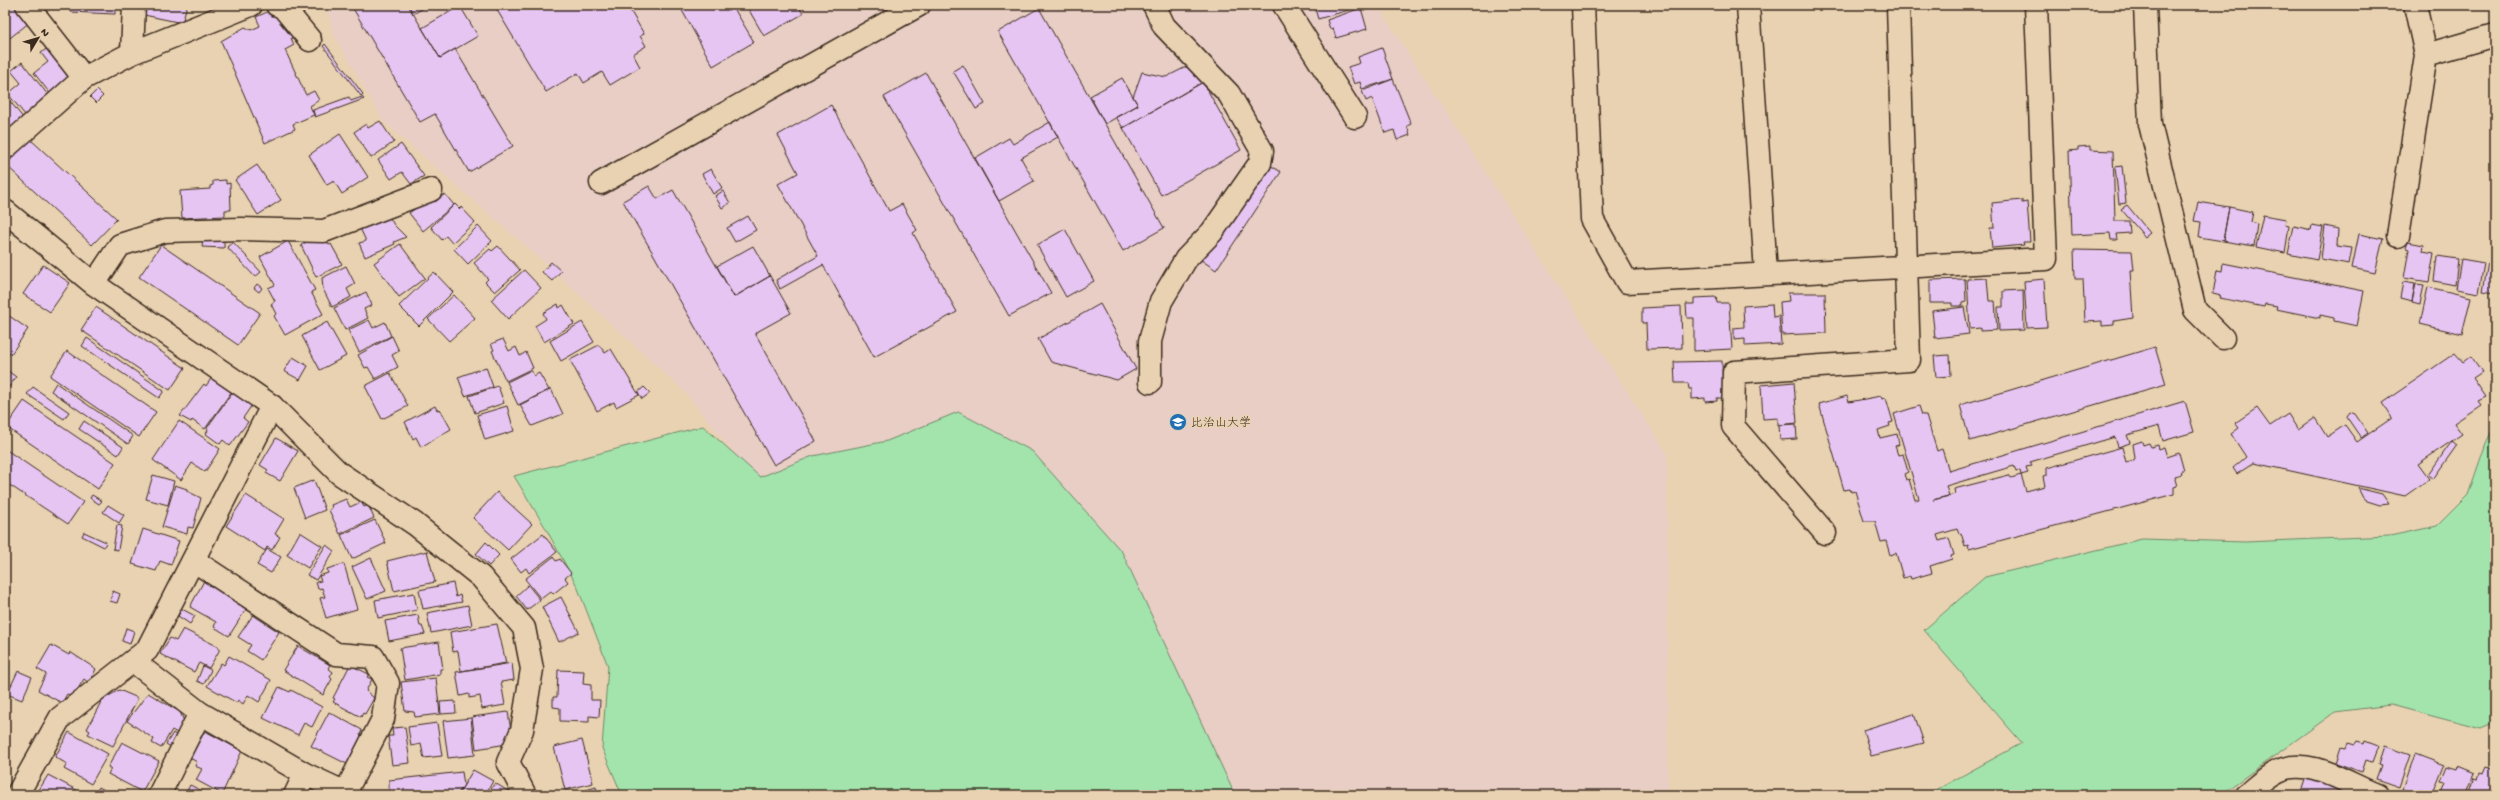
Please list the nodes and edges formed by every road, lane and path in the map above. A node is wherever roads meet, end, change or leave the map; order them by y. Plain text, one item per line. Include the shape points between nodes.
1 (27, 5) edge
2 (134, 5) edge
3 (251, 5) edge
4 (277, 5) edge
5 (919, 5) edge
6 (1154, 5) edge
7 (1284, 5) edge
8 (1583, 5) edge
9 (1748, 5) edge
10 (1898, 5) edge
11 (2036, 5) edge
12 (2145, 5) edge
13 (2415, 5) edge
14 (2495, 35) edge
15 (310, 40) dead end
16 (132, 53) junction
17 (2426, 54) junction
18 (84, 78) junction
19 (1355, 117) dead end
20 (5, 148) edge
21 (601, 184) dead end
22 (431, 190) dead end
23 (5, 212) edge
24 (2398, 236) dead end
25 (1906, 265) junction
26 (1766, 273) junction
27 (94, 284) junction
28 (2223, 338) dead end
29 (1150, 382) dead end
30 (272, 406) junction
31 (1825, 533) dead end
32 (193, 560) junction
33 (133, 661) junction
34 (200, 713) junction
35 (306, 774) junction
36 (348, 794) edge
37 (2369, 794) edge
38 (17, 795) edge
39 (159, 795) edge
40 (295, 795) edge
41 (525, 795) edge
42 (2246, 795) edge

1 - 18 street
2 - 16 street
3 - 16 street
4 - 15 street via 282,6
5 - 21 street
6 - 29 street via 1164,26 1228,94 1262,151 1260,163 1212,232 1186,259 1161,301 1150,341
7 - 19 street
8 - 26 street via 1592,219 1627,282
9 - 26 street
10 - 25 street
11 - 25 street via 2046,259
12 - 28 street via 2152,132 2195,310
13 - 17 street
14 - 17 street
16 - 18 street
17 - 24 street
18 - 20 street
22 - 27 street via 324,230 165,231 120,245
23 - 27 street
25 - 26 street
25 - 31 street via 1909,360 1734,372 1733,426
27 - 30 street
30 - 32 street
30 - 41 street via 339,473 416,524 481,577 524,628 532,669 522,730 508,762
32 - 33 street via 147,650
32 - 36 street via 336,654 373,657 388,683 384,718
33 - 34 street
33 - 38 street via 60,718
34 - 35 street
34 - 39 street
35 - 36 street
35 - 40 street
37 - 42 street via 2317,770 2297,765 2277,771

